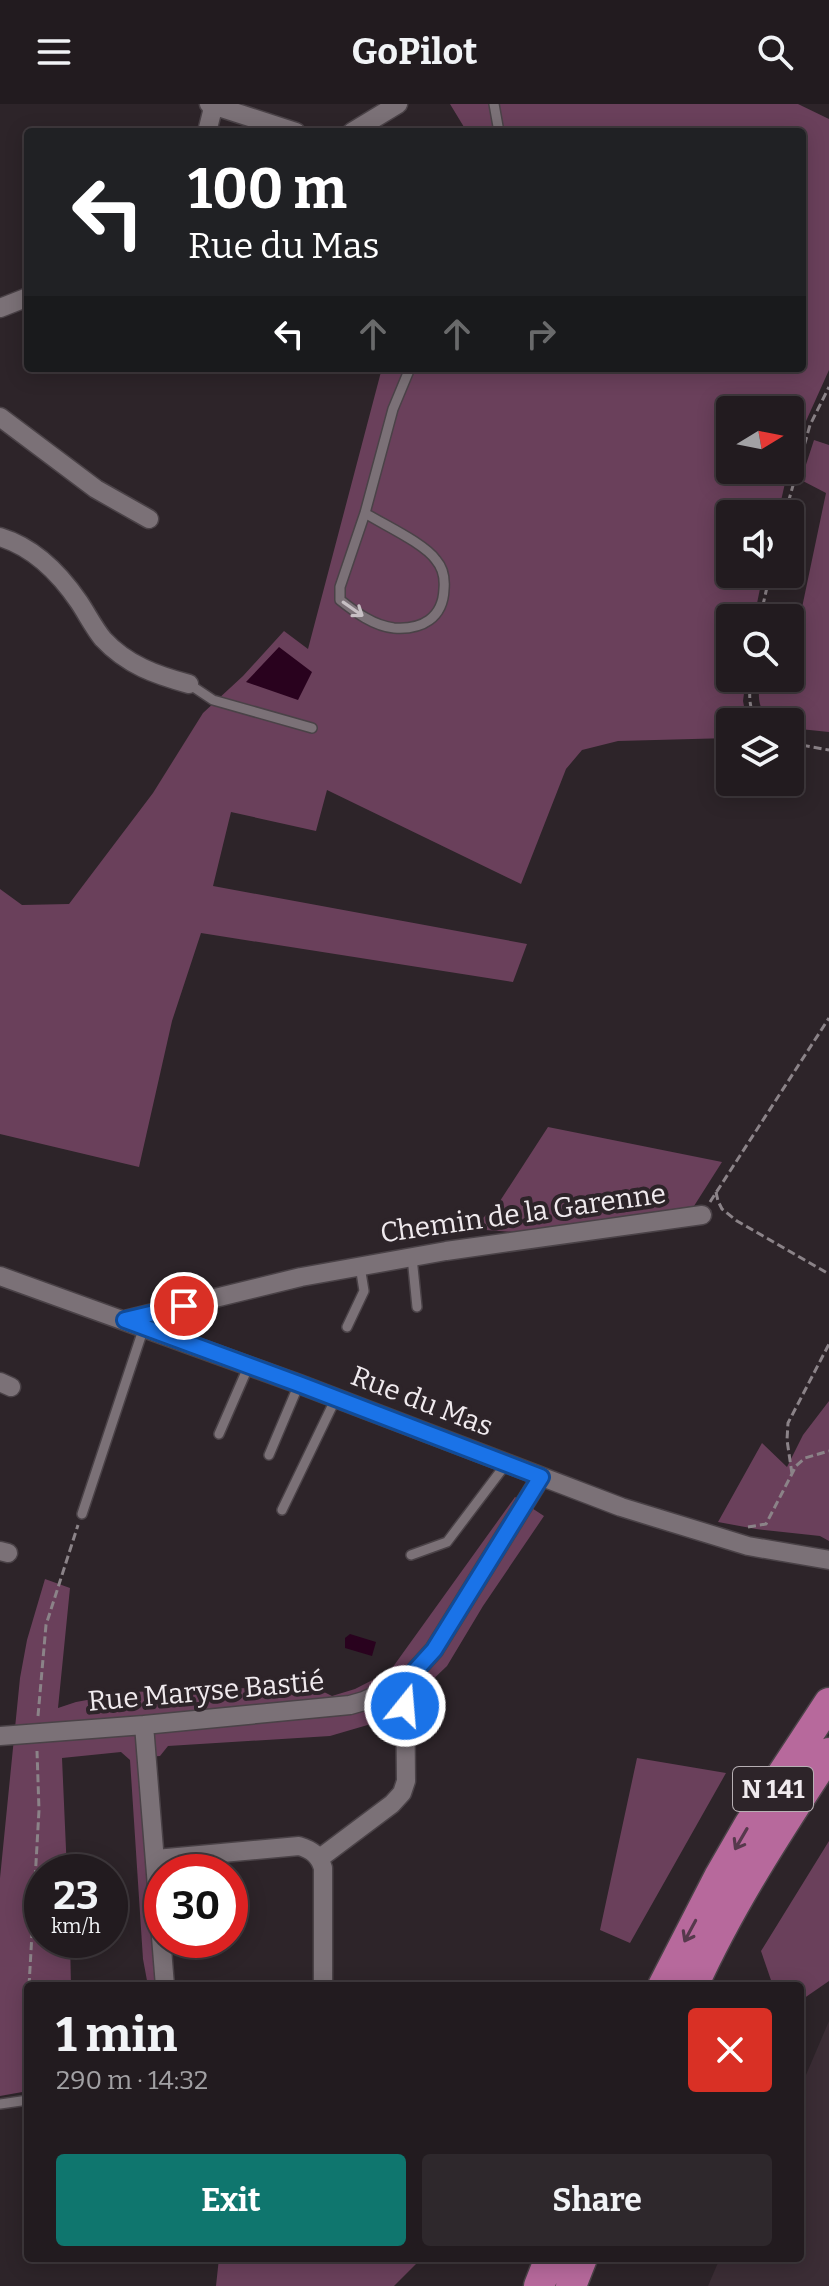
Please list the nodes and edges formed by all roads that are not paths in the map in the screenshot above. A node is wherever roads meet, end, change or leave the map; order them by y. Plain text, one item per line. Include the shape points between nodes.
1 (212, 104) edge
2 (398, 104) edge
3 (494, 104) edge
4 (208, 128) edge
5 (284, 128) edge
6 (359, 128) edge
7 (498, 128) edge
8 (24, 299) edge
9 (0, 308) edge
10 (408, 372) edge
11 (0, 417) edge
12 (365, 513) junction
13 (149, 519) dead end
14 (0, 537) edge
15 (189, 684) joint
16 (312, 728) dead end
17 (702, 1215) road end
18 (412, 1257) junction
19 (360, 1266) junction
20 (0, 1276) edge
21 (417, 1307) dead end
22 (125, 1320) junction
23 (144, 1327) junction
24 (347, 1327) dead end
25 (249, 1365) junction
26 (299, 1384) junction
27 (336, 1398) junction
28 (219, 1434) dead end
29 (269, 1455) dead end
30 (506, 1464) junction
31 (541, 1477) junction
32 (282, 1510) dead end
33 (82, 1514) dead end
34 (411, 1555) dead end
35 (829, 1560) edge
36 (405, 1682) junction
37 (829, 1703) edge
38 (144, 1725) junction
39 (0, 1736) edge
40 (829, 1753) edge
41 (156, 1854) edge
42 (211, 1854) edge
43 (320, 1858) junction
44 (163, 1958) edge
45 (165, 1982) edge
46 (323, 1982) edge
47 (665, 1982) edge
48 (695, 1982) edge
49 (24, 2101) edge
50 (0, 2104) edge
51 (548, 2262) edge
52 (558, 2262) edge
53 (580, 2262) edge
54 (590, 2262) edge
55 (539, 2286) edge
56 (550, 2286) edge
57 (571, 2286) edge
58 (582, 2286) edge

1 - 4 street
1 - 5 street
2 - 6 street
3 - 7 lane
8 - 9 street
10 - 12 lane
11 - 13 street via 96,489
12 -> 12 lane via 340,600 359,615 393,628 421,625 436,616 444,602 445,578 438,562
14 - 15 street via 30,551 61,578 102,638 123,656 151,674
15 - 16 lane via 213,700
17 - 18 street, Chemin de la Garenne
18 - 19 street, Chemin de la Garenne
18 - 21 lane
19 - 22 street, Chemin de la Garenne
19 - 24 lane via 364,1291
20 - 22 street, Rue du Mas
22 - 23 street, Rue du Mas
23 - 25 street, Rue du Mas
23 - 33 lane
25 - 26 street, Rue du Mas
25 - 28 lane
26 - 27 street, Rue du Mas
26 - 29 lane
27 - 30 street, Rue du Mas
27 - 32 lane
30 - 31 street, Rue du Mas
30 - 34 lane via 447,1542
31 - 35 street, Rue du Mas via 716,1537
31 - 36 street, Rue Maryse Bastié via 434,1650
36 - 38 street, Rue Maryse Bastié via 350,1705
36 - 43 street via 402,1793
37 -> 47 highway, N 141 via 734,1851
38 - 39 street, Rue Maryse Bastié
38 - 41 street
40 - 48 highway, N 141 via 774,1836
42 - 43 street via 299,1846
43 - 46 street
44 - 45 street
49 - 50 lane
51 - 55 highway
52 - 56 highway
53 - 57 highway
54 - 58 highway

